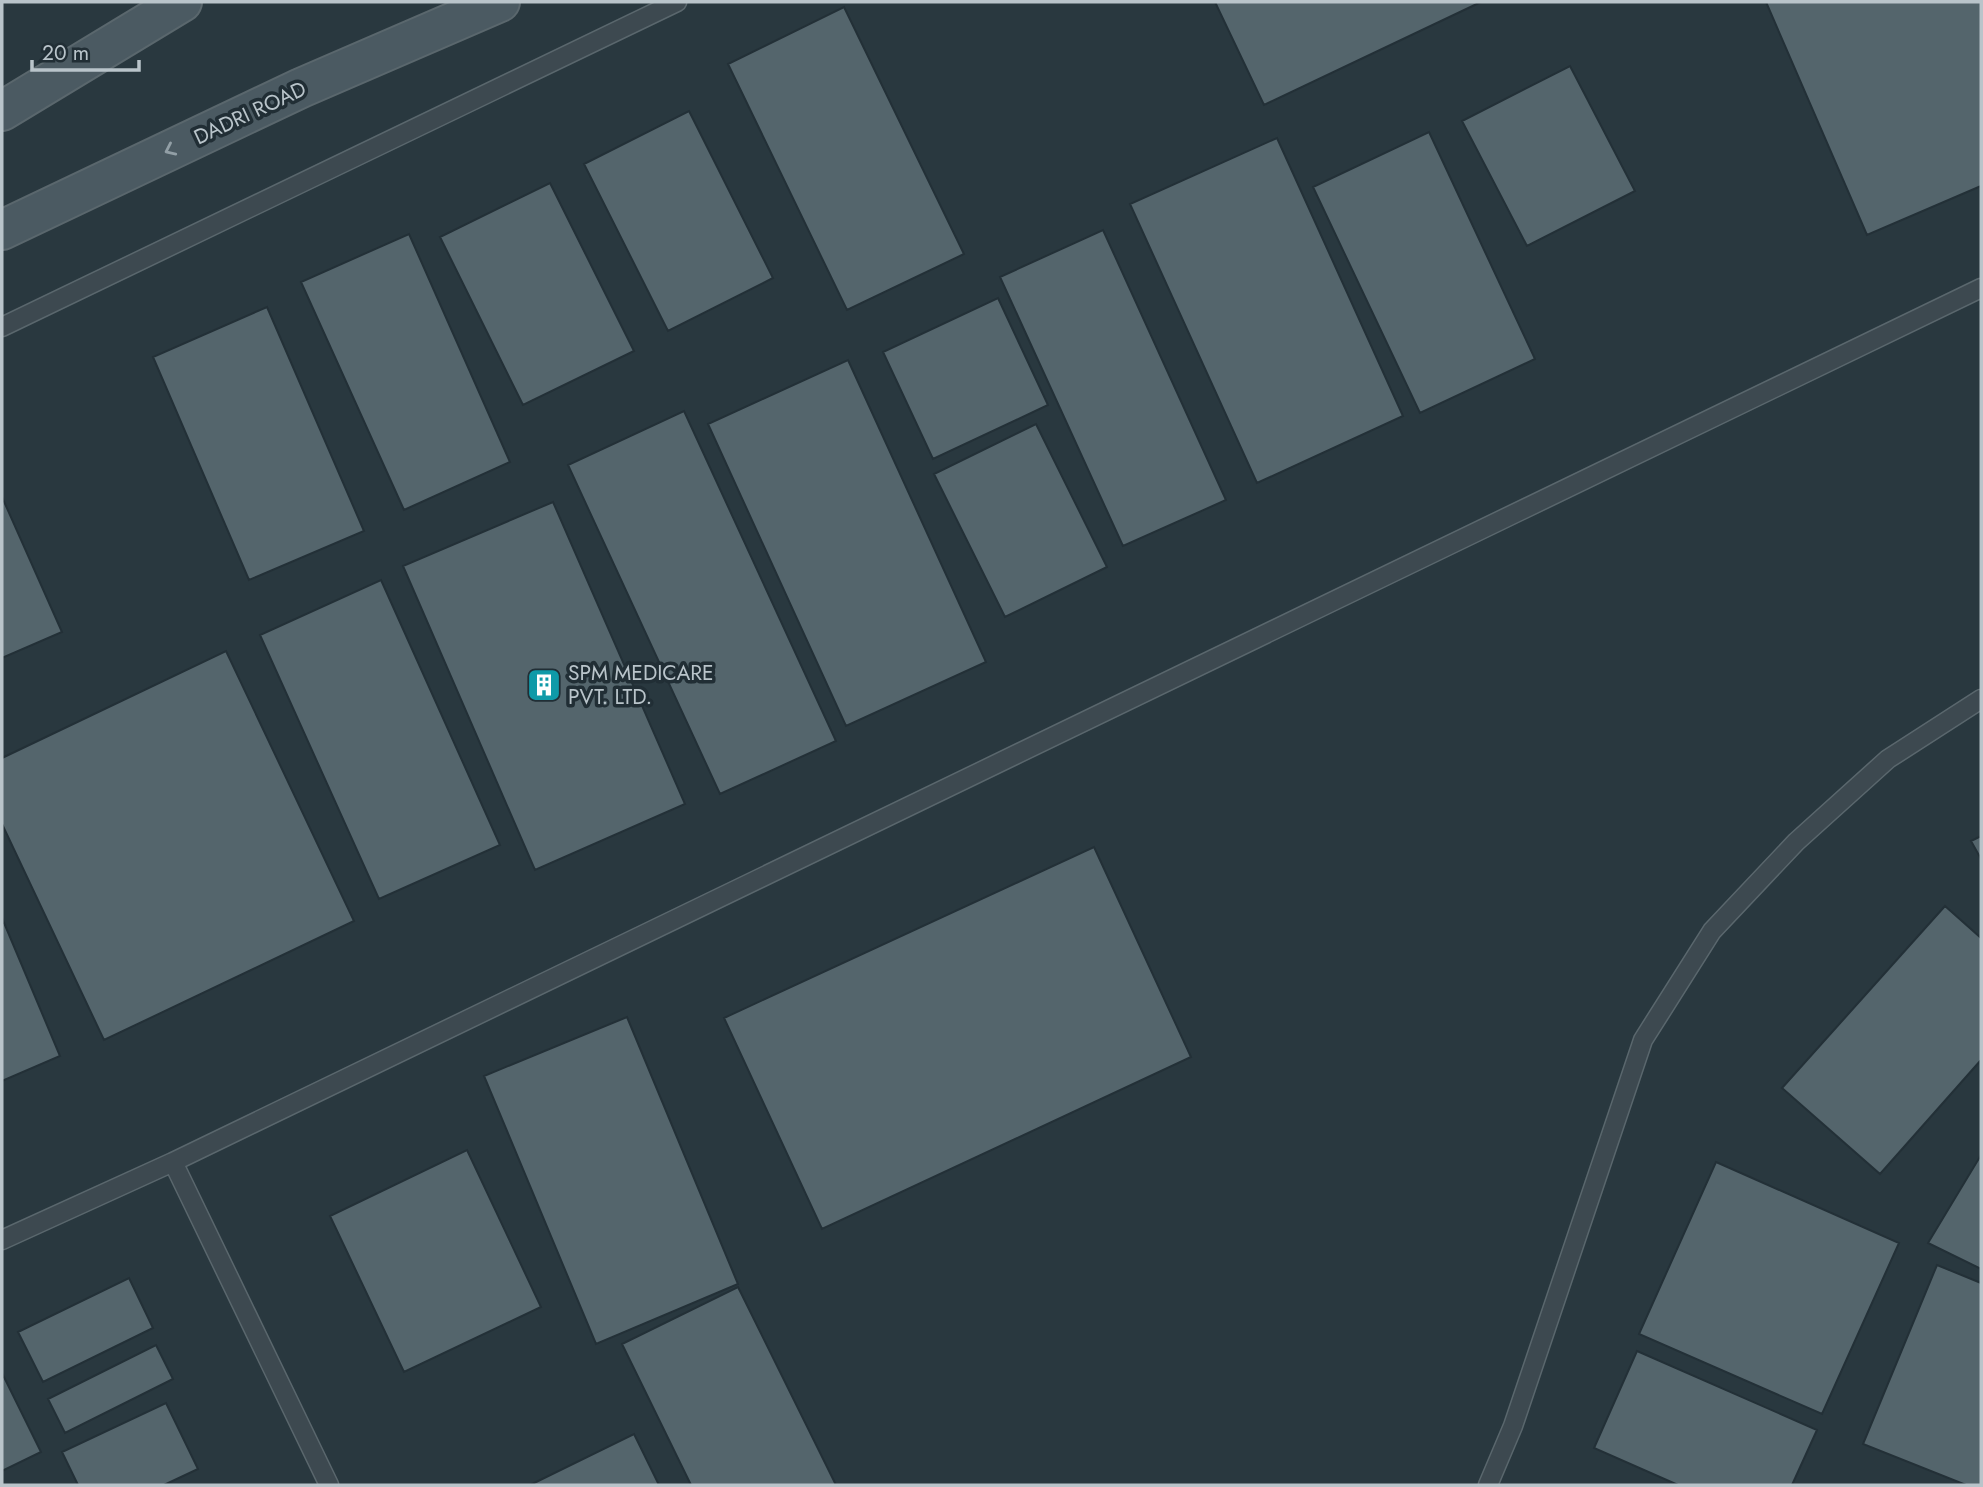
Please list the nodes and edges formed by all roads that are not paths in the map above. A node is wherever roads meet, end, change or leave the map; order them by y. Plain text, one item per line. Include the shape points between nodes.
1 (182, 2) edge
2 (456, 2) edge
3 (500, 2) edge
4 (677, 2) edge
5 (301, 89) junction
6 (2, 111) edge
7 (2, 230) edge
8 (1981, 288) edge
9 (2, 327) edge
10 (1981, 699) edge
11 (173, 1162) junction
12 (2, 1240) edge
13 (329, 1485) edge
14 (1488, 1485) edge

1 - 6 main road
2 - 5 main road
3 - 5 main road, DADRI ROAD
4 - 9 lane
5 -> 7 main road, DADRI ROAD
8 - 11 lane
10 - 14 lane via 1888,759 1796,842 1712,931 1643,1040 1513,1426
11 - 12 lane
11 - 13 lane

